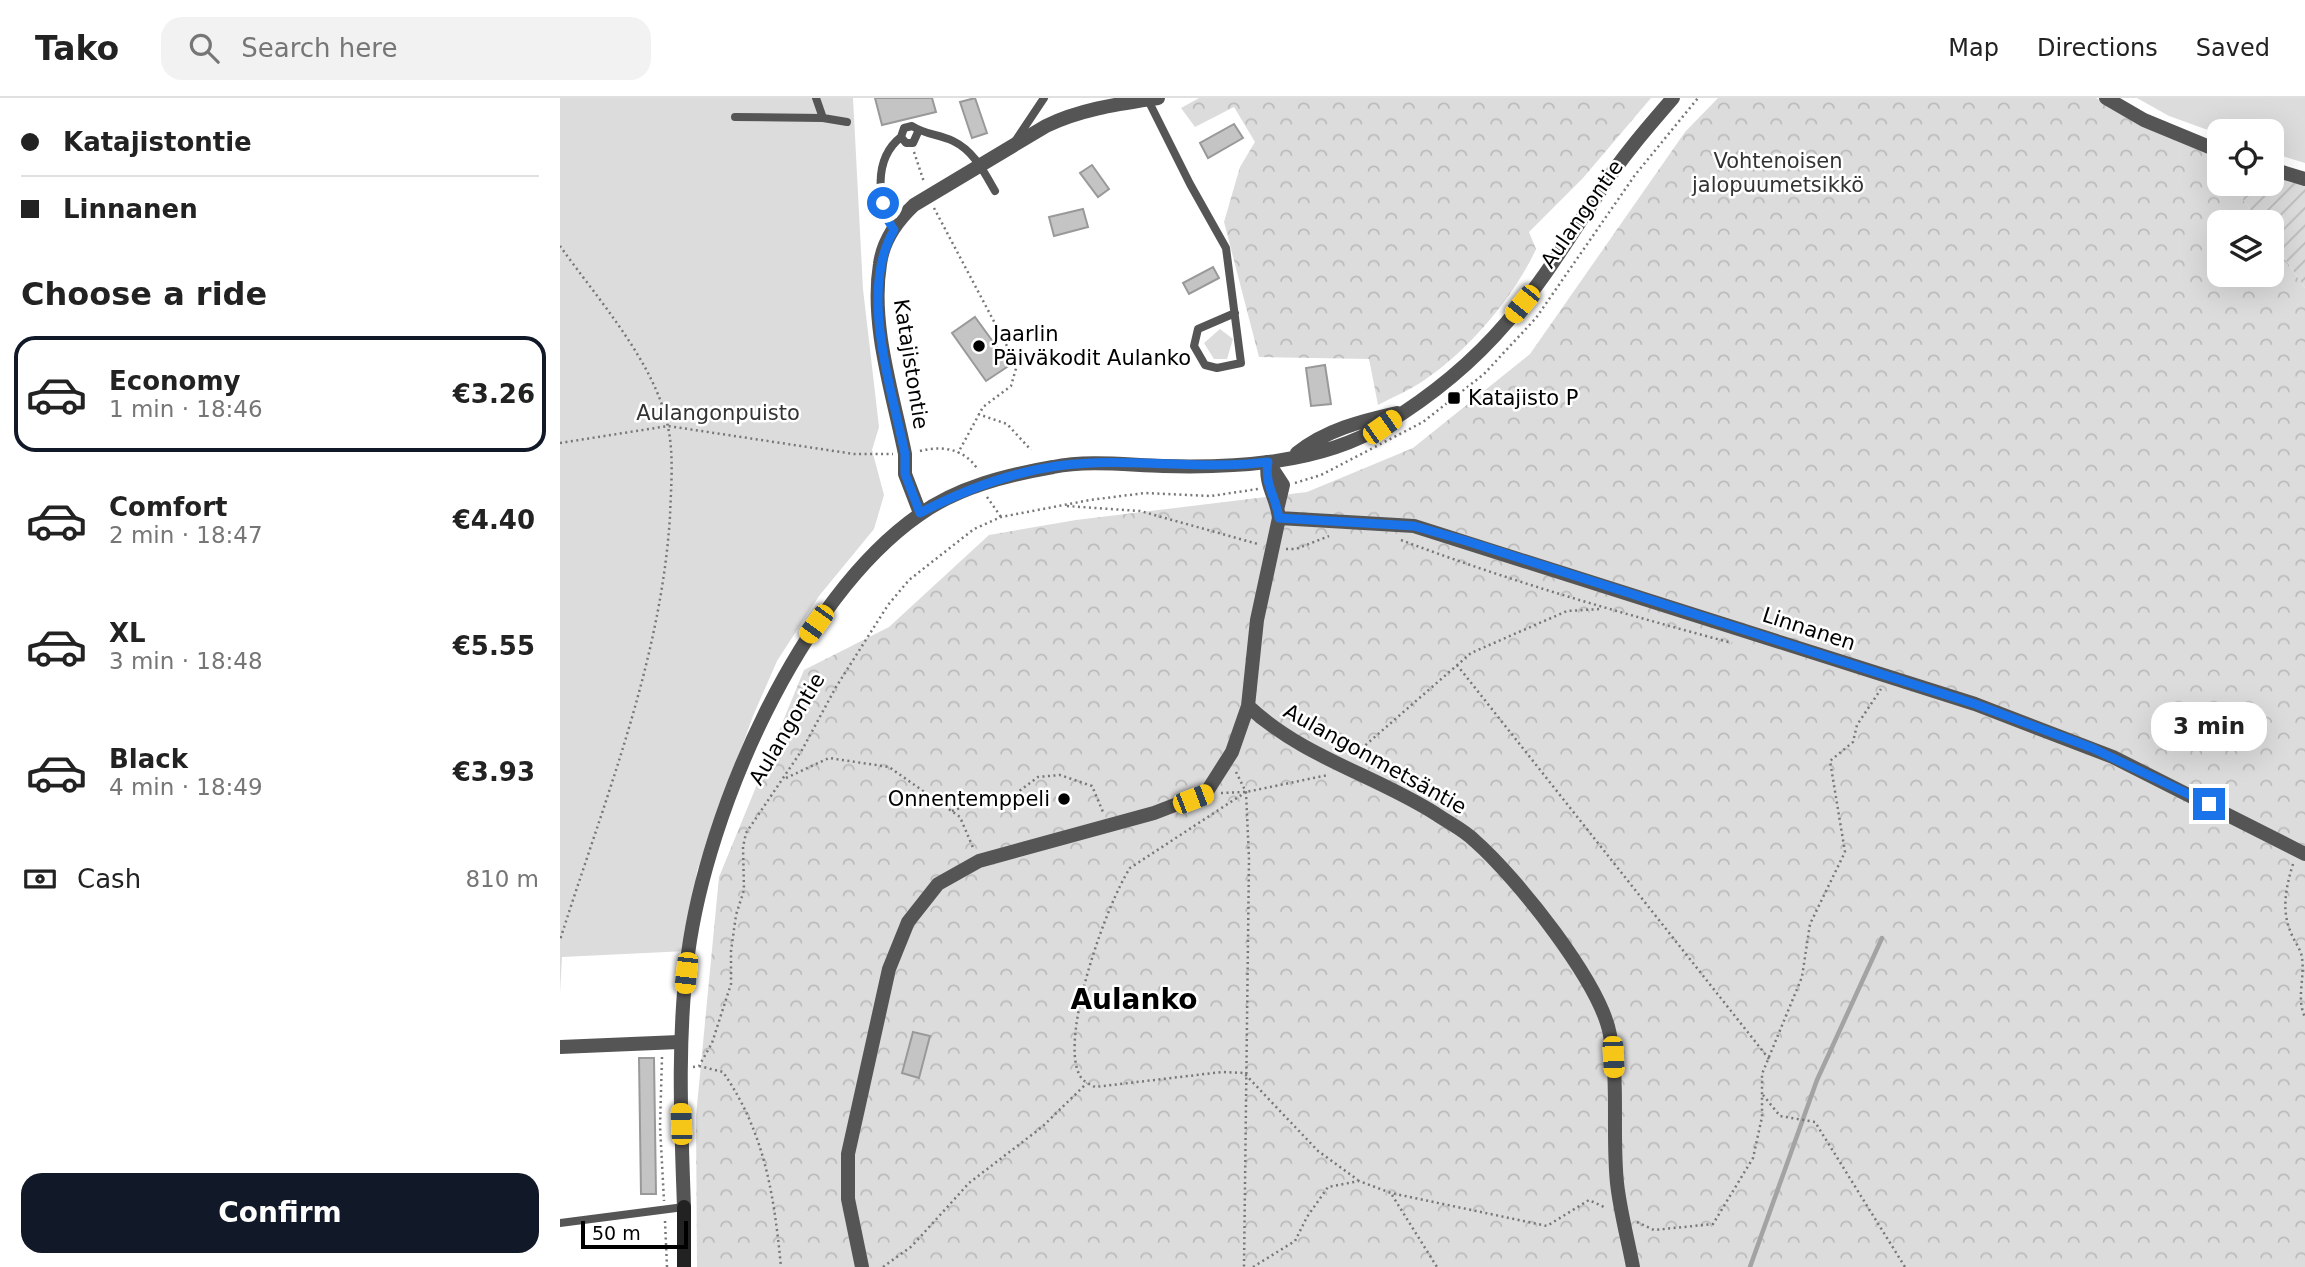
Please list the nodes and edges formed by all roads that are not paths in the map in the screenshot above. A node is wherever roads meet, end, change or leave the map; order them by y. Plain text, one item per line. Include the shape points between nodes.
1 (816, 98) edge
2 (1044, 98) edge
3 (1673, 98) edge
4 (2106, 98) edge
5 (1153, 99) edge
6 (734, 117) dead end
7 (823, 118) junction
8 (847, 122) dead end
9 (918, 132) junction
10 (901, 137) junction
11 (1012, 146) junction
12 (2207, 146) edge
13 (980, 165) junction
14 (2284, 173) edge
15 (2305, 179) edge
16 (995, 191) dead end
17 (894, 230) junction
18 (1235, 313) junction
19 (1268, 462) junction
20 (1278, 512) junction
21 (920, 513) junction
22 (1248, 706) junction
23 (2299, 857) edge
24 (679, 1042) junction
25 (560, 1047) edge
26 (684, 1207) junction
27 (560, 1223) edge
28 (684, 1267) edge
29 (862, 1267) edge
30 (1633, 1267) edge

1 - 7 lane
2 - 11 lane
3 - 19 street, Aulangontie via 1602,187 1507,323 1454,375 1405,411 1333,431 1293,456
4 - 12 street via 2144,120
5 - 11 street, Katajistontie via 1065,116
5 - 18 lane via 1226,248
6 - 7 lane
7 - 8 lane
9 - 10 lane via 909,126
9 - 10 lane via 918,139 911,144
9 - 13 lane via 953,141
10 - 17 lane via 886,153 881,176 886,217
11 - 13 street, Katajistontie
13 - 16 lane
13 - 17 street, Katajistontie via 928,196 901,218
14 - 15 street
17 - 21 street, Katajistontie via 880,262 877,298 905,474
18 - 18 lane via 1241,363 1217,368 1205,365 1194,346 1198,329
19 - 20 street
19 - 21 street, Aulangontie via 1197,467 1060,466 1002,477
20 - 22 street via 1257,620
20 - 23 street, Linnanen via 1414,526 1975,704 2113,757
21 - 24 street, Aulangontie via 848,579 800,647 764,716 700,896 688,950
22 - 29 street via 1229,757 1206,793 1154,813 979,861 938,884 908,922 889,969 848,1154 848,1199
22 - 30 street, Aulangonmetsäntie via 1309,752 1417,803 1473,839 1502,866 1586,977 1603,1006 1610,1034 1617,1183
24 - 25 street
24 - 26 street, Aulangontie
26 - 27 lane
26 - 28 main road, Aulangontie

